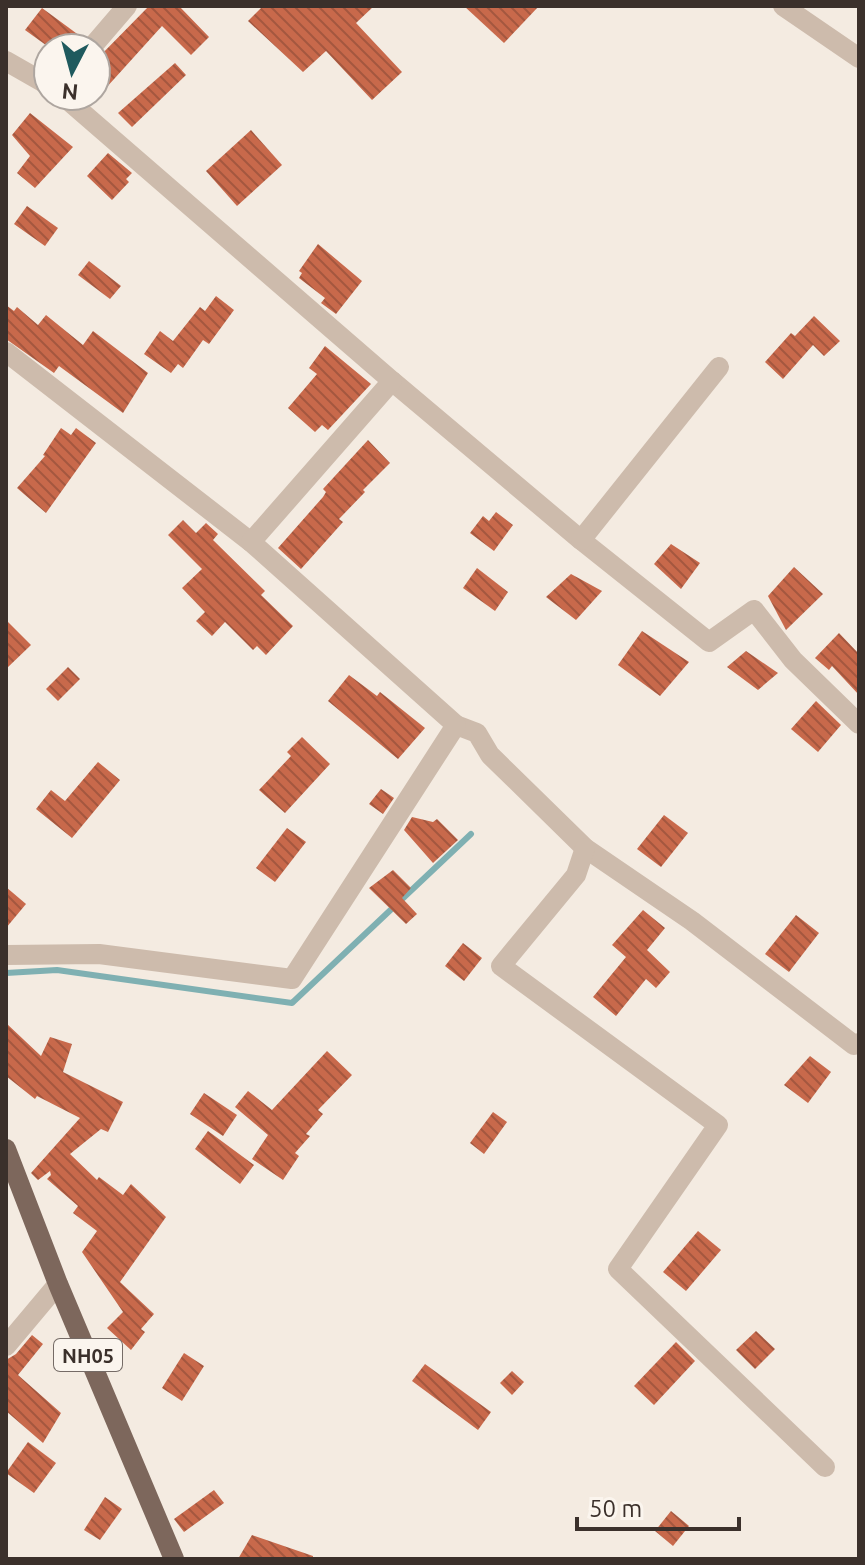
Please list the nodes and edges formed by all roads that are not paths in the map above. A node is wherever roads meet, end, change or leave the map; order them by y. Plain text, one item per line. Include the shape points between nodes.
1 (127, 6) edge
2 (783, 6) edge
3 (105, 32) edge
4 (859, 58) edge
5 (6, 61) edge
6 (32, 76) edge
7 (81, 112) edge
8 (6, 352) edge
9 (719, 367) dead end
10 (392, 381) junction
11 (581, 540) junction
12 (251, 542) junction
13 (859, 724) edge
14 (456, 725) junction
15 (585, 848) junction
16 (6, 955) edge
17 (859, 1043) edge
18 (6, 1149) edge
19 (58, 1284) junction
20 (6, 1346) edge
21 (825, 1467) dead end
22 (174, 1559) edge

1 - 3 street
2 - 4 street
5 - 6 street
7 - 10 street
8 - 12 street
9 - 11 street
10 - 11 street
10 - 12 street
11 - 13 street via 709,642 754,610 793,660
12 - 14 street
14 - 15 street via 477,733 490,755
14 - 16 street via 292,979 99,954
15 - 17 street via 692,921 854,1045
15 - 21 street via 576,875 501,966 718,1125 618,1269
18 - 19 main road, NH05
19 - 20 street
19 - 22 main road, NH05

